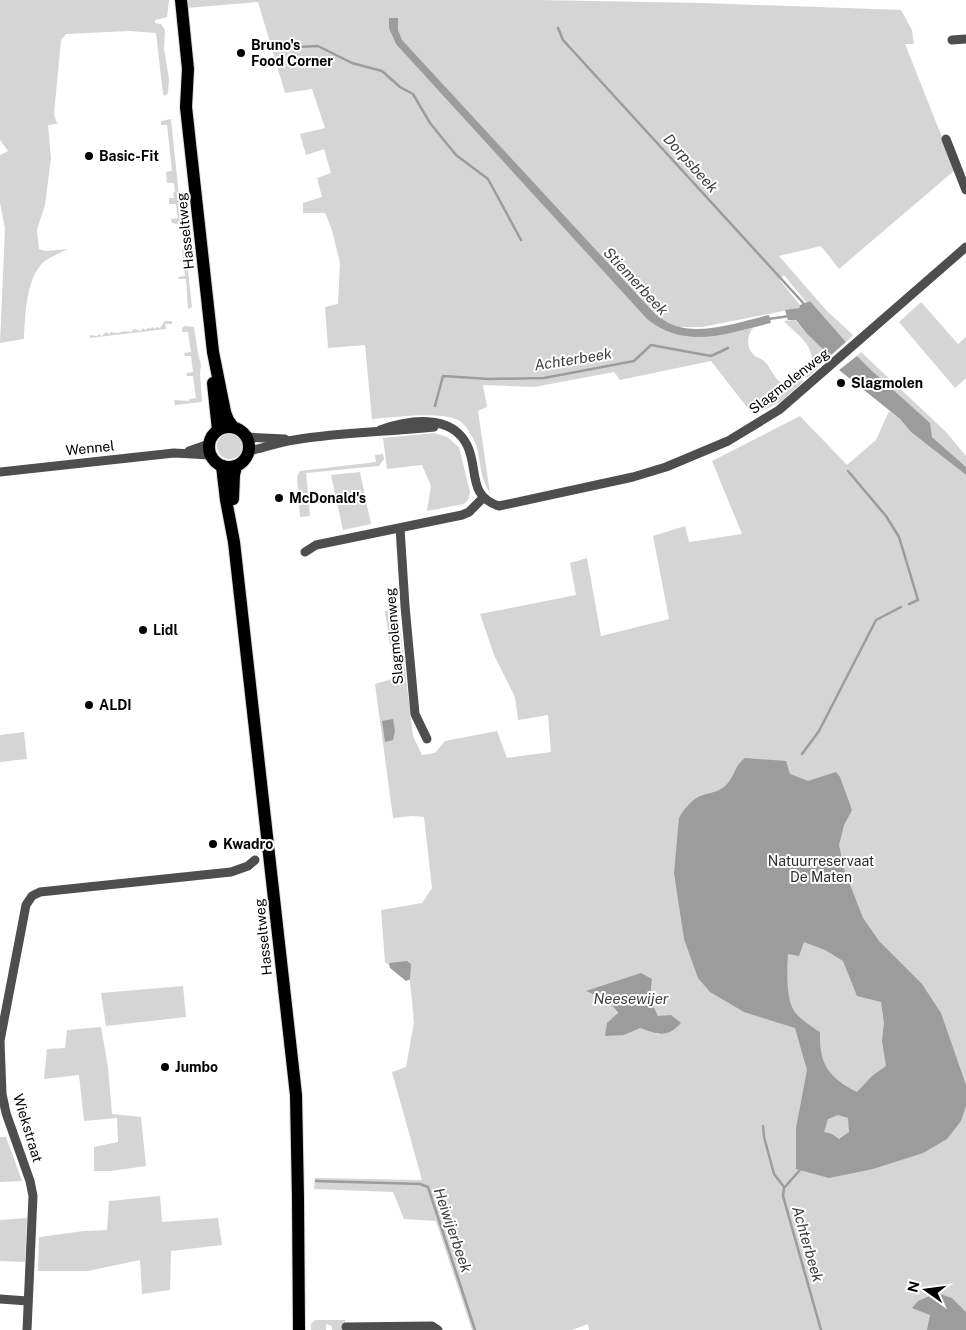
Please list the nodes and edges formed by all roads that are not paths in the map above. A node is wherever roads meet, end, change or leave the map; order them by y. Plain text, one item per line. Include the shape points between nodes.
1 (175, 0) edge
2 (181, 0) edge
3 (966, 39) edge
4 (952, 40) dead end
5 (186, 107) junction
6 (946, 139) dead end
7 (966, 190) edge
8 (966, 248) edge
9 (214, 352) junction
10 (233, 427) junction
11 (218, 430) junction
12 (246, 437) junction
13 (293, 440) junction
14 (210, 449) junction
15 (249, 450) junction
16 (222, 466) junction
17 (236, 466) junction
18 (0, 472) edge
19 (483, 498) junction
20 (400, 528) junction
21 (234, 542) junction
22 (305, 552) dead end
23 (428, 740) dead end
24 (255, 860) dead end
25 (0, 1041) edge
26 (0, 1299) edge
27 (28, 1301) junction
28 (346, 1327) dead end
29 (26, 1330) edge
30 (298, 1330) edge
31 (438, 1330) edge

1 - 5 main road, Hasseltweg via 182,95
2 - 5 main road, Hasseltweg via 188,69
3 - 4 street
5 - 9 main road, Hasseltweg
6 - 7 street
8 - 19 street, Slagmolenweg via 779,410 728,441 632,478 509,505 499,506
9 - 10 main road, Hasseltweg via 225,412
9 - 11 main road, Hasseltweg via 213,390
10 - 11 main road
10 - 12 main road, Hasseltweg
11 - 14 main road via 210,438
12 - 13 street
12 - 15 main road
13 - 15 street
13 - 19 street via 380,430 410,422 447,425 459,433 468,446
14 - 16 main road
14 - 18 street, Wennel
15 - 17 main road
16 - 17 main road
16 - 21 main road, Hasseltweg
17 - 21 main road, Hasseltweg via 232,487
19 - 20 street via 469,512
20 - 22 street via 316,545
20 - 23 street, Slagmolenweg via 415,714
21 - 30 main road, Hasseltweg via 296,1095
24 - 25 street, Wiekstraat via 231,872 40,892 32,896 26,904
25 - 27 street, Wiekstraat via 6,1113 33,1196
26 - 27 street
27 - 29 street, Wiekstraat
28 - 31 street via 432,1326

